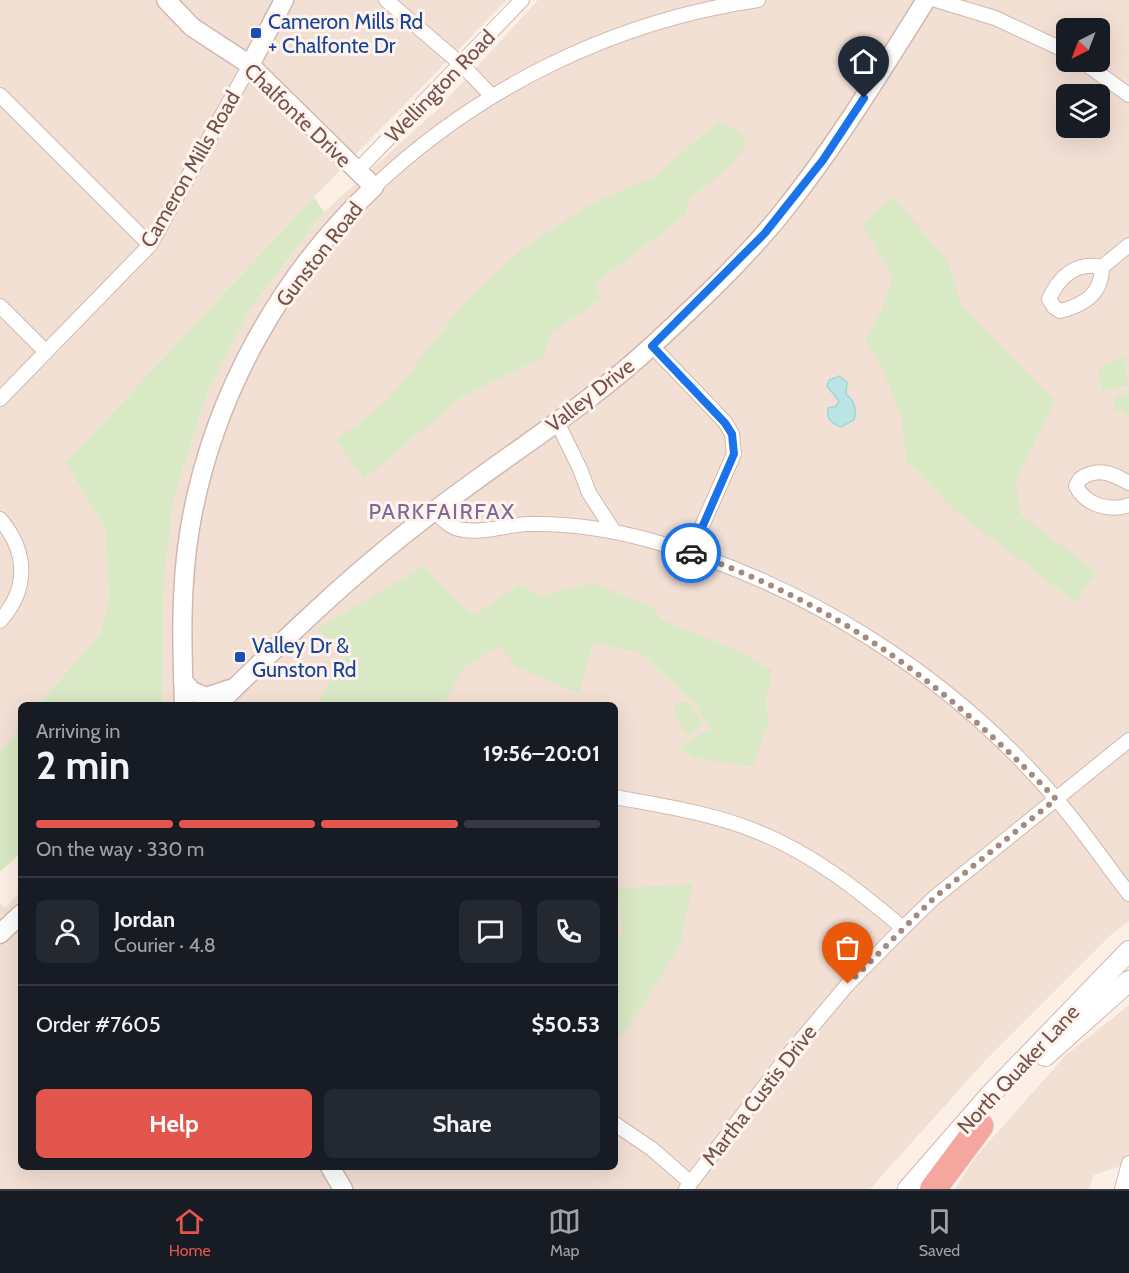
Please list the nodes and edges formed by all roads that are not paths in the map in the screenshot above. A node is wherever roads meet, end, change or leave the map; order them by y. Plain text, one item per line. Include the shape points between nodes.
1 (166, 0) edge
2 (284, 0) edge
3 (386, 0) edge
4 (522, 0) edge
5 (758, 0) edge
6 (926, 0) edge
7 (936, 0) edge
8 (1056, 46) edge
9 (250, 65) junction
10 (462, 65) junction
11 (1097, 72) edge
12 (0, 95) edge
13 (491, 95) junction
14 (1129, 95) edge
15 (357, 171) junction
16 (375, 187) junction
17 (150, 245) junction
18 (1129, 245) edge
19 (1102, 267) dead end
20 (0, 306) edge
21 (652, 346) junction
22 (46, 352) junction
23 (0, 399) edge
24 (556, 422) junction
25 (1129, 483) edge
26 (1129, 504) edge
27 (435, 511) junction
28 (0, 519) edge
29 (613, 530) junction
30 (690, 553) junction
31 (0, 621) edge
32 (183, 681) junction
33 (237, 686) junction
34 (184, 702) edge
35 (220, 702) edge
36 (1129, 740) edge
37 (618, 798) edge
38 (1056, 799) junction
39 (1129, 894) edge
40 (18, 917) edge
41 (903, 928) junction
42 (0, 934) edge
43 (1129, 951) edge
44 (1129, 981) edge
45 (618, 1126) edge
46 (981, 1126) junction
47 (1129, 1163) edge
48 (332, 1170) edge
49 (689, 1186) edge
50 (343, 1189) edge
51 (908, 1189) edge
52 (924, 1189) edge
53 (933, 1189) edge
54 (1122, 1189) edge

1 - 9 street, Chalfonte Drive via 192,27
2 - 9 street, Cameron Mills Road
3 - 10 street
4 - 10 street, Wellington Road
5 - 13 street, Gunston Road via 711,8 619,34
6 - 21 street, Valley Drive via 823,160 728,272
7 - 8 street via 995,18
9 - 15 street, Chalfonte Drive
9 - 17 street, Cameron Mills Road
10 - 13 street
10 - 15 street, Wellington Road
11 - 14 street
12 - 17 street
13 - 16 street, Gunston Road via 416,150
15 - 16 street, Chalfonte Drive
16 - 32 street, Gunston Road via 348,211 279,301 231,388 208,451 189,529
17 - 22 street, Cameron Mills Road
18 - 19 street
20 - 22 street
21 - 24 street, Valley Drive
21 - 30 street via 720,417 734,442 734,454
22 - 23 street, Cameron Mills Road
24 - 27 street, Valley Drive
24 - 29 street via 589,493
25 - 26 street via 1098,471 1080,478 1076,486 1090,501 1104,507
27 - 29 street via 447,525 464,530 534,524
27 - 33 street, Valley Drive via 326,599
28 - 31 street via 10,531 22,561 18,595
29 - 30 street
30 - 38 street via 804,601 886,650 984,726
32 - 33 street via 192,691 206,697
32 - 34 street, Gunston Road
33 - 35 street, Valley Drive
36 - 38 street, Martha Custis Drive
37 - 41 street via 699,814 759,832 824,866
38 - 39 street
38 - 41 street, Martha Custis Drive via 935,897
40 - 42 street
41 - 49 street, Martha Custis Drive via 848,984 790,1053
43 - 51 main road, North Quaker Lane via 990,1095
44 - 46 main road, North Quaker Lane via 1057,1045
45 - 49 street via 652,1149
46 - 52 main road, North Quaker Lane
46 - 53 highway
47 - 54 street
48 - 50 street

